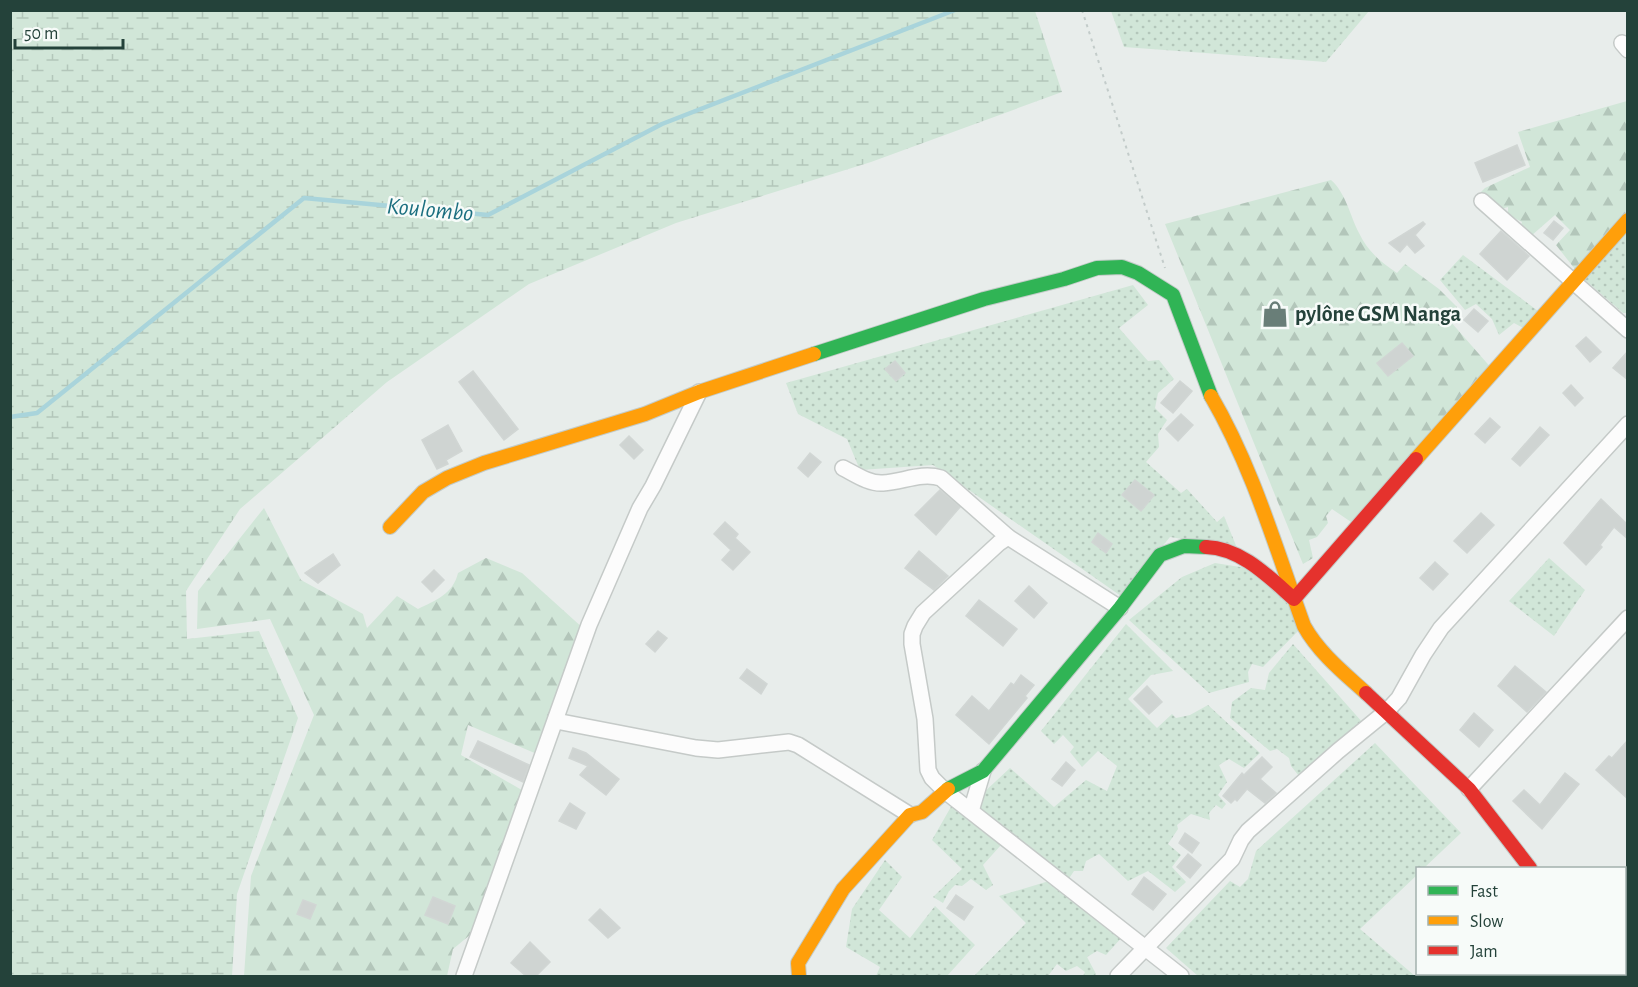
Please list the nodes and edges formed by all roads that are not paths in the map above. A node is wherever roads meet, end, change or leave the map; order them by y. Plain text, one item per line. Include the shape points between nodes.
1 (1482, 201) dead end
2 (1628, 220) edge
3 (1573, 283) junction
4 (1628, 330) edge
5 (699, 392) junction
6 (1628, 424) edge
7 (843, 468) dead end
8 (390, 527) dead end
9 (1008, 537) junction
10 (1294, 599) junction
11 (1120, 608) junction
12 (1628, 618) edge
13 (1387, 711) junction
14 (556, 721) junction
15 (983, 771) junction
16 (1469, 789) junction
17 (945, 791) junction
18 (971, 811) junction
19 (910, 815) junction
20 (1529, 867) edge
21 (1144, 948) junction
22 (464, 976) edge
23 (799, 976) edge
24 (1118, 976) edge
25 (1181, 976) edge

1 - 3 street
2 - 3 street
3 - 4 street
3 - 10 street
5 - 8 street via 645,414 447,478 423,492
5 - 10 street via 984,299 1098,268 1122,267 1173,294 1209,392 1255,488
5 - 14 street via 599,599
6 - 13 street via 1441,628
7 - 9 street via 882,484 921,476 941,478
9 - 11 street
9 - 17 street via 924,613 912,634 928,770
10 - 11 street via 1262,571 1231,552 1184,546 1160,555
10 - 13 street via 1311,639
11 - 15 street
12 - 16 street
13 - 16 street
13 - 21 street via 1248,831 1232,859
14 - 19 street via 718,750 789,742
14 - 22 street
15 - 17 street
15 - 18 street
16 - 20 street
17 - 18 street
17 - 19 street via 922,812
18 - 21 street
19 - 23 street via 843,889 798,963
21 - 24 street
21 - 25 street

